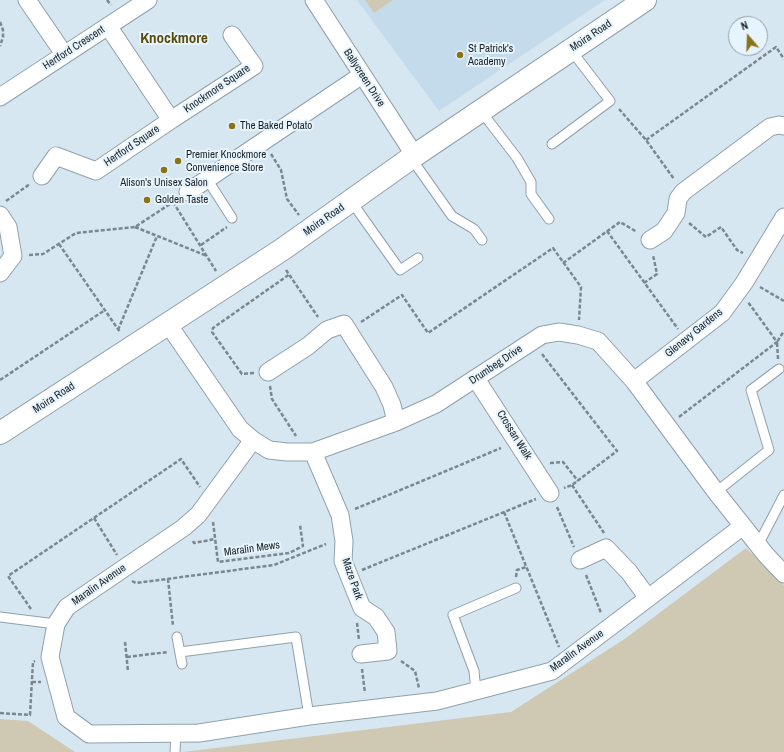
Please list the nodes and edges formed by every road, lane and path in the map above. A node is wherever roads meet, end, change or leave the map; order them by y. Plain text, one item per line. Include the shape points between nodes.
1 (27, 0) edge
2 (148, 0) edge
3 (314, 0) edge
4 (644, 0) edge
5 (0, 22) edge
6 (108, 26) junction
7 (232, 35) dead end
8 (0, 46) edge
9 (571, 50) junction
10 (64, 54) junction
11 (784, 59) edge
12 (362, 75) junction
13 (0, 97) edge
14 (610, 101) junction
15 (481, 111) junction
16 (171, 120) junction
17 (784, 126) edge
18 (646, 140) junction
19 (263, 142) junction
20 (552, 144) dead end
21 (413, 157) junction
22 (42, 176) joint
23 (207, 179) junction
24 (188, 192) joint
25 (683, 192) junction
26 (351, 201) junction
27 (173, 202) junction
28 (0, 205) edge
29 (676, 213) junction
30 (0, 215) edge
31 (784, 217) edge
32 (232, 218) joint
33 (549, 219) dead end
34 (135, 227) junction
35 (310, 230) junction
36 (607, 231) junction
37 (157, 236) junction
38 (482, 240) dead end
39 (650, 240) junction
40 (59, 244) junction
41 (201, 245) junction
42 (278, 252) junction
43 (13, 256) junction
44 (208, 256) junction
45 (418, 258) dead end
46 (757, 262) junction
47 (563, 263) junction
48 (0, 273) edge
49 (290, 274) junction
50 (644, 282) junction
51 (742, 286) junction
52 (224, 287) junction
53 (784, 300) edge
54 (105, 310) junction
55 (168, 324) junction
56 (118, 330) junction
57 (327, 330) junction
58 (348, 331) junction
59 (784, 331) edge
60 (578, 335) junction
61 (531, 341) junction
62 (686, 341) junction
63 (777, 342) junction
64 (130, 348) junction
65 (779, 369) joint
66 (268, 372) junction
67 (476, 379) junction
68 (0, 380) edge
69 (634, 381) junction
70 (396, 422) junction
71 (668, 426) junction
72 (0, 433) edge
73 (253, 440) junction
74 (516, 441) junction
75 (307, 452) junction
76 (532, 466) junction
77 (578, 481) junction
78 (572, 486) junction
79 (716, 492) junction
80 (550, 493) junction
81 (784, 495) edge
82 (209, 501) junction
83 (504, 512) junction
84 (340, 515) junction
85 (94, 518) junction
86 (300, 525) dead end
87 (743, 526) junction
88 (326, 544) dead end
89 (758, 545) junction
90 (303, 546) junction
91 (606, 548) junction
92 (307, 552) junction
93 (580, 560) dead end
94 (122, 569) junction
95 (784, 574) edge
96 (349, 575) junction
97 (168, 579) junction
98 (516, 588) dead end
99 (648, 598) junction
100 (0, 617) edge
101 (32, 621) junction
102 (173, 621) dead end
103 (56, 624) junction
104 (177, 637) dead end
105 (125, 642) dead end
106 (388, 651) junction
107 (180, 652) junction
108 (361, 654) dead end
109 (50, 657) junction
110 (126, 657) junction
111 (565, 660) junction
112 (182, 664) dead end
113 (128, 671) dead end
114 (476, 692) junction
115 (424, 703) junction
116 (0, 713) edge
117 (309, 716) junction
118 (176, 733) junction
119 (175, 752) edge

1 - 10 street
2 - 6 street, Hertford Crescent
3 - 12 street, Ballycreen Drive
4 - 9 highway, Moira Road
5 - 8 path via 3,30
6 - 10 street, Hertford Crescent
6 - 16 street, Hertford Square
7 - 16 street, Knockmore Square via 254,66
9 - 14 lane
9 - 15 highway, Moira Road
10 - 13 street, Hertford Crescent
11 - 18 path via 776,47
12 - 19 street
12 - 21 street, Ballycreen Drive
14 - 18 path
14 - 20 lane
15 - 21 highway, Moira Road
15 - 33 lane via 517,158 530,182 531,194
16 - 22 street, Hertford Square via 96,171 56,156
17 - 25 street via 770,127
18 - 25 path
19 - 23 street
19 - 35 path via 281,170 287,199
21 - 26 highway, Moira Road
21 - 38 lane via 452,216 474,229
22 - 28 path
23 - 24 street
23 - 32 lane
24 - 27 path
25 - 29 street via 678,199
26 - 35 highway, Moira Road
26 - 45 lane via 400,270
27 - 34 path
27 - 41 path
29 - 39 street via 664,231
29 - 46 path via 706,237 721,227 737,250
30 - 43 street via 8,227
31 - 46 street, Glenavy Gardens
32 - 41 path via 234,223
34 - 37 path
34 - 40 path via 76,233
35 - 42 highway, Moira Road
36 - 39 path via 620,222
36 - 47 path
36 - 50 path
37 - 44 path
37 - 56 path
39 - 50 path via 657,274
40 - 43 path via 43,254
40 - 54 path
41 - 44 path
42 - 49 path via 285,264 281,267
42 - 52 highway, Moira Road
43 - 48 street
44 - 52 path
46 - 51 street, Glenavy Gardens
47 - 58 path via 552,248 428,333 402,295
47 - 60 path via 581,287
49 - 57 path
49 - 66 path via 213,328 212,332 242,374
50 - 62 path
51 - 53 path
51 - 62 street, Glenavy Gardens via 722,313
51 - 63 path via 748,302
52 - 55 highway, Moira Road
54 - 56 path
54 - 68 path
55 - 64 highway, Moira Road
55 - 73 street, Drumbeg Drive via 240,429
56 - 64 path
57 - 58 street via 344,324
57 - 66 street via 308,346
58 - 70 street via 384,387
59 - 63 path
60 - 61 street, Drumbeg Drive via 558,332 542,335
60 - 69 street, Drumbeg Drive via 598,341
61 - 67 street, Drumbeg Drive
61 - 77 path via 617,451
62 - 69 street, Glenavy Gardens
63 - 65 path
63 - 71 path
64 - 72 highway, Moira Road
65 - 79 lane via 751,390 769,450
66 - 75 path via 272,399
67 - 70 street, Drumbeg Drive via 436,404
67 - 74 street, Crossan Walk
69 - 71 street, Drumbeg Drive
70 - 75 street, Drumbeg Drive
71 - 79 street, Drumbeg Drive
73 - 75 street, Drumbeg Drive via 269,450
73 - 82 street, Maralin Avenue
74 - 76 street, Crossan Walk
74 - 84 path
75 - 84 street, Maze Park
76 - 77 path via 563,462
76 - 80 street, Crossan Walk
77 - 78 path
78 - 80 path
78 - 91 path via 604,530
79 - 87 street, Drumbeg Drive
80 - 83 path
81 - 89 lane
82 - 85 path via 181,459
82 - 90 path, Maralin Mews via 218,562 289,552
82 - 94 street, Maralin Avenue via 183,528
83 - 96 path
83 - 111 path
84 - 96 street, Maze Park via 344,541 343,561
85 - 94 path
85 - 101 path via 8,576 32,611
86 - 90 path
87 - 89 street, Drumbeg Drive
87 - 99 street, Maralin Avenue
88 - 92 path
89 - 95 street, Drumbeg Drive
90 - 92 path
91 - 93 street
91 - 99 street via 629,572
92 - 97 path via 274,565
94 - 97 path via 136,583
94 - 103 street, Maralin Avenue via 67,607
96 - 106 street, Maze Park via 362,608 376,617 386,632
97 - 102 path
98 - 114 lane via 452,615 474,671
99 - 111 street, Maralin Avenue
100 - 101 lane
101 - 103 lane
103 - 109 street, Maralin Avenue
104 - 107 lane
105 - 110 path
106 - 108 street
106 - 115 path via 415,670
107 - 110 path
107 - 112 lane
107 - 117 lane via 296,637
109 - 116 path via 33,662 30,715
109 - 118 street, Maralin Avenue via 66,717 89,734
110 - 113 path
111 - 114 street, Maralin Avenue via 552,671
114 - 115 street, Maralin Avenue
115 - 117 street, Maralin Avenue
117 - 118 street, Maralin Avenue via 199,733
118 - 119 lane

